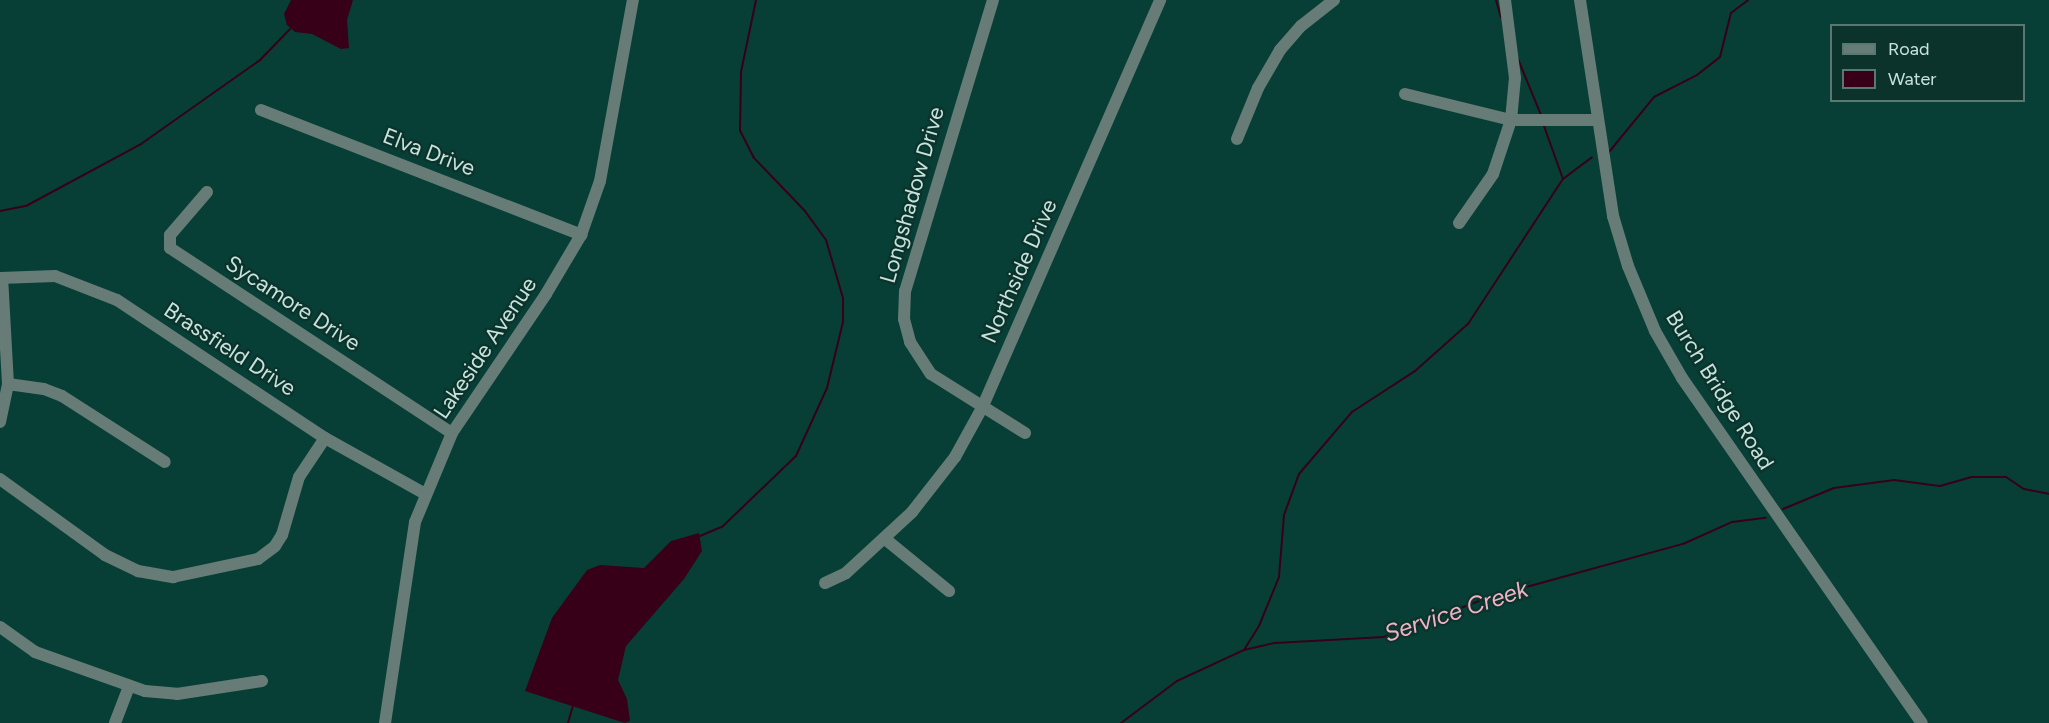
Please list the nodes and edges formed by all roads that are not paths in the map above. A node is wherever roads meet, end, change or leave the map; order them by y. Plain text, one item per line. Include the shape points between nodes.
1 (633, 0) edge
2 (993, 0) edge
3 (1160, 0) edge
4 (1334, 0) edge
5 (1505, 0) edge
6 (1580, 0) edge
7 (1405, 94) dead end
8 (261, 110) dead end
9 (1511, 120) junction
10 (1596, 120) junction
11 (1238, 139) dead end
12 (207, 192) dead end
13 (1459, 223) dead end
14 (581, 234) junction
15 (1, 278) edge
16 (8, 384) junction
17 (982, 408) junction
18 (0, 422) edge
19 (452, 433) junction
20 (1025, 433) dead end
21 (326, 438) junction
22 (165, 462) dead end
23 (0, 479) edge
24 (425, 494) junction
25 (884, 538) junction
26 (825, 583) dead end
27 (949, 591) dead end
28 (0, 627) edge
29 (262, 681) dead end
30 (129, 686) junction
31 (1920, 722) edge
32 (115, 723) edge
33 (386, 723) edge

1 - 14 street, Lakeside Avenue via 600,181
2 - 17 street, Longshadow Drive via 905,291 903,319 910,342 931,374
3 - 17 street, Northside Drive
4 - 11 street via 1301,26 1280,50 1258,88
5 - 9 street via 1515,78
6 - 10 street, Burch Bridge Road
7 - 9 street
8 - 14 street, Elva Drive
9 - 10 street
9 - 13 street via 1493,174
10 - 31 street, Burch Bridge Road via 1618,236 1655,331 1682,378
12 - 19 street, Sycamore Drive via 170,235 170,248
14 - 19 street, Lakeside Avenue via 546,294
15 - 16 street
15 - 21 street, Brassfield Drive via 55,276 117,300
16 - 18 street
16 - 22 street via 62,396
17 - 20 street, Longshadow Drive
17 - 25 street, Northside Drive via 940,477 912,512
19 - 24 street, Lakeside Avenue
21 - 23 street via 299,477 275,546 258,559 174,578 138,571 105,555
21 - 24 street, Brassfield Drive
24 - 33 street, Lakeside Avenue via 406,567
25 - 26 street, Northside Drive via 846,573
25 - 27 street
28 - 30 street via 35,652
29 - 30 street via 177,694
30 - 32 street

